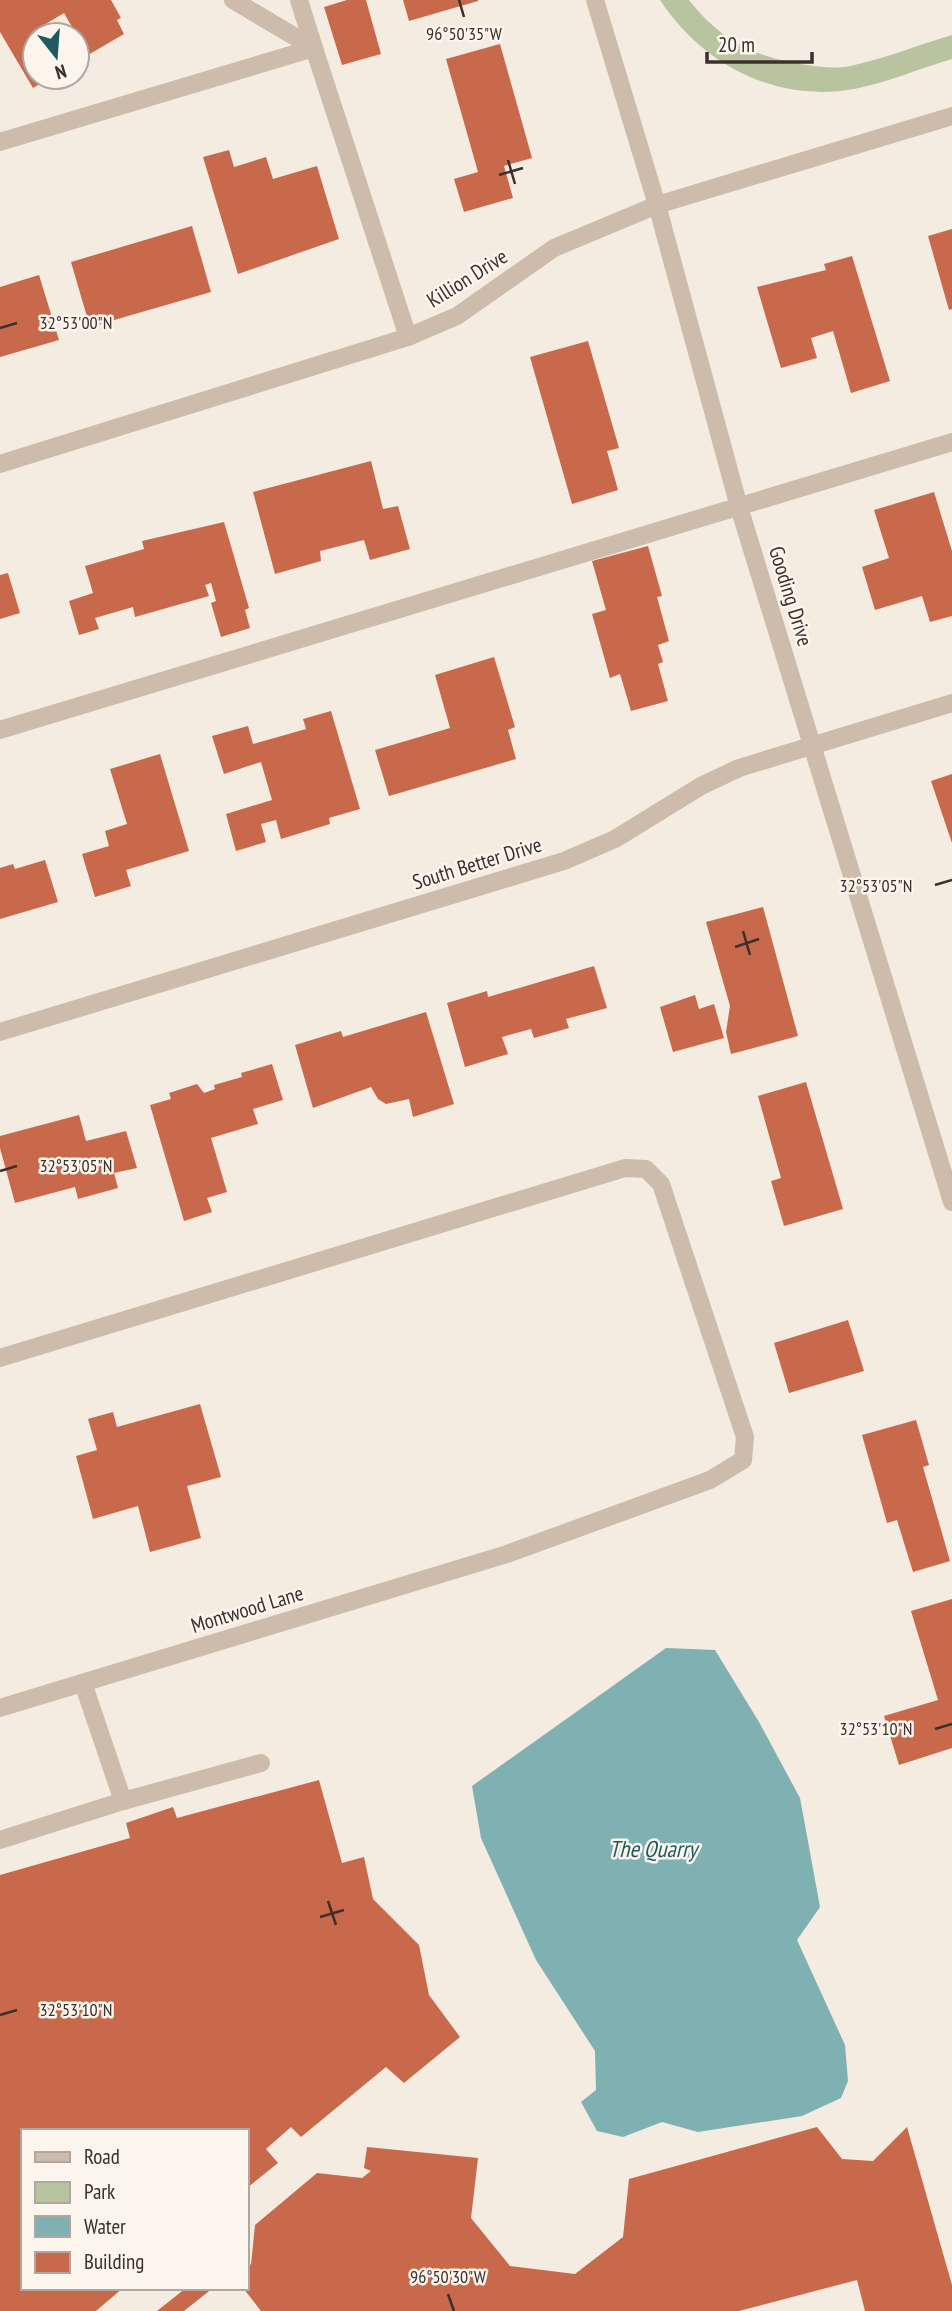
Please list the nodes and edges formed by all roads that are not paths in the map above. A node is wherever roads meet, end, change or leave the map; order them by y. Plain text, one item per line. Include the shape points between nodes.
1 (233, 0) edge
2 (299, 0) edge
3 (595, 0) edge
4 (314, 48) junction
5 (952, 116) edge
6 (0, 142) edge
7 (657, 205) junction
8 (408, 337) junction
9 (952, 442) edge
10 (0, 464) edge
11 (739, 508) junction
12 (952, 703) edge
13 (0, 730) edge
14 (813, 745) junction
15 (0, 1032) edge
16 (952, 1202) edge
17 (0, 1358) edge
18 (83, 1683) junction
19 (0, 1708) edge
20 (261, 1763) dead end
21 (123, 1801) junction
22 (0, 1840) edge

1 - 4 street
2 - 4 street
3 - 7 street, Gooding Drive
4 - 6 street
4 - 8 street
5 - 7 street, Killion Drive
7 - 8 street, Killion Drive via 554,248 457,316
7 - 11 street, Gooding Drive
8 - 10 street, Killion Drive
9 - 11 street
11 - 13 street
11 - 14 street, Gooding Drive
12 - 14 street, South Better Drive
14 - 15 street, South Better Drive via 738,768 615,839 564,860
14 - 16 street, Gooding Drive
17 - 18 street, Montwood Lane via 625,1168 646,1169 661,1184 745,1437 743,1460 710,1480 507,1554
18 - 19 street, Montwood Lane
18 - 21 street
20 - 21 street
21 - 22 street

